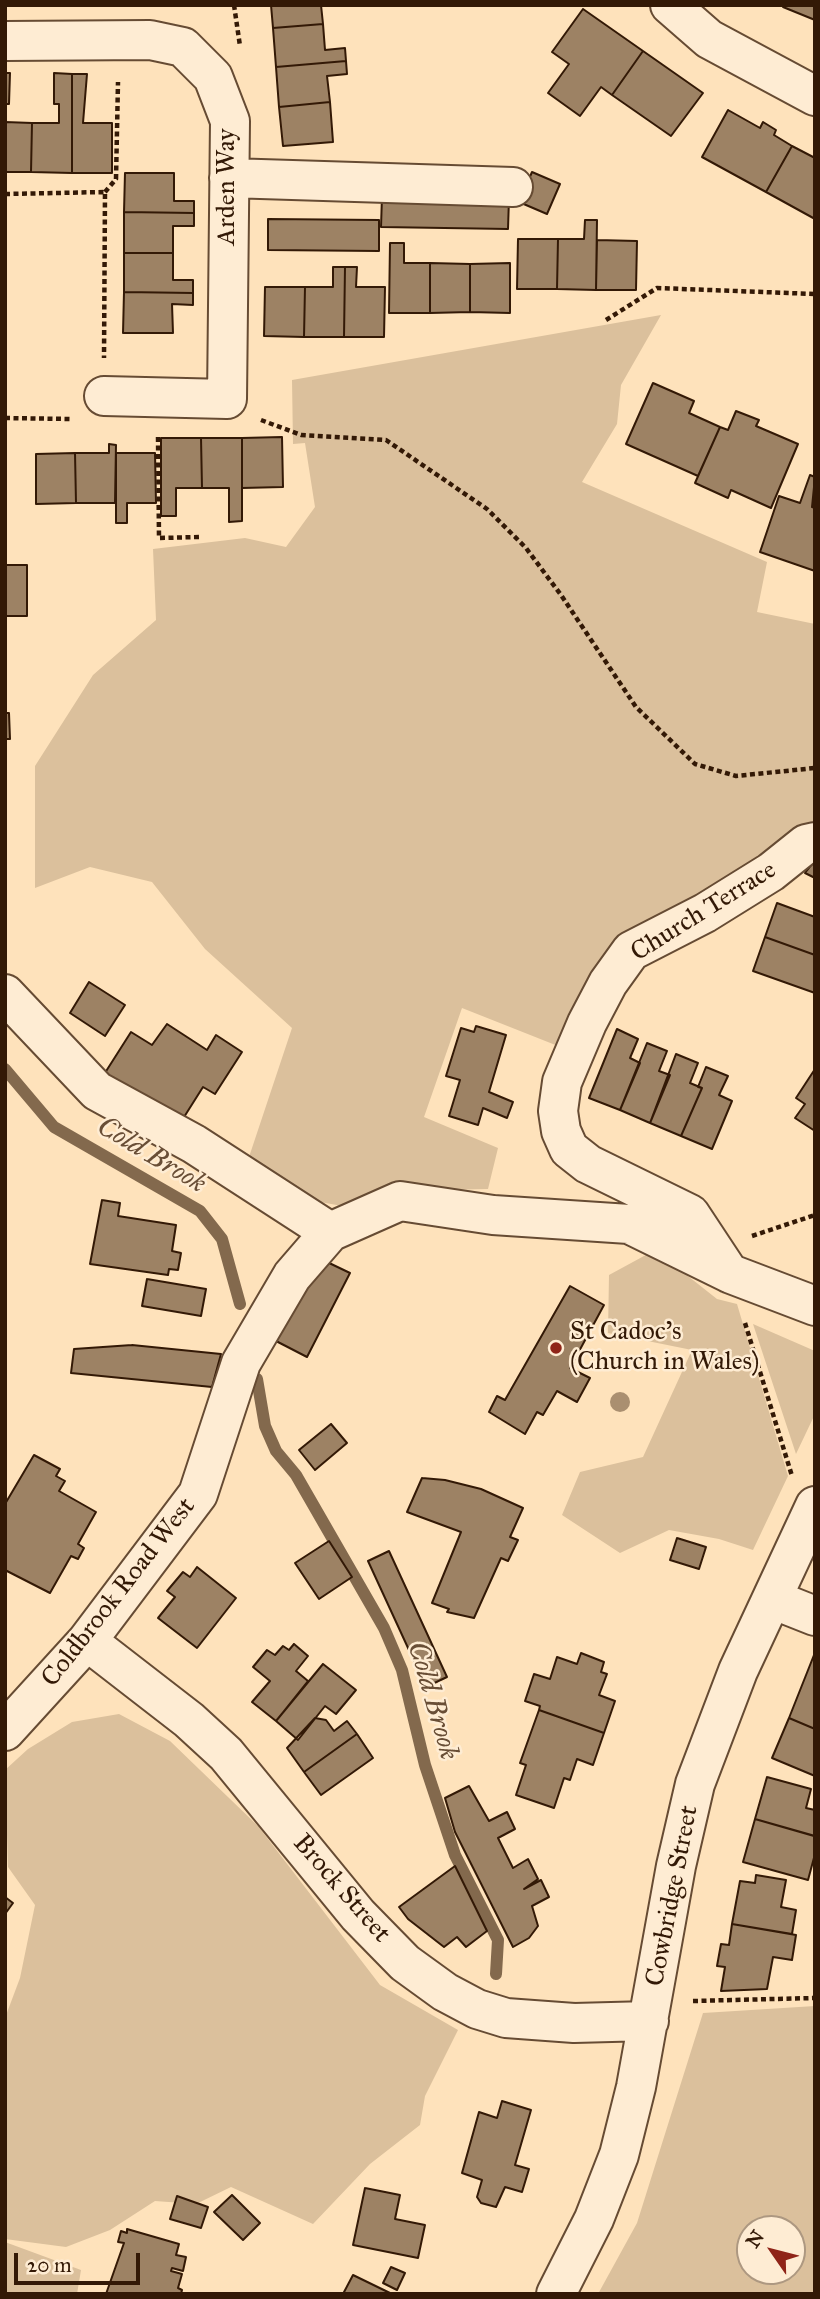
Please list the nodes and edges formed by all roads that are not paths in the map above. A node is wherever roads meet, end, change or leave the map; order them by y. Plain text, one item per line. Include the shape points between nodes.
1 (670, 5) edge
2 (5, 41) edge
3 (815, 96) edge
4 (229, 178) junction
5 (513, 187) dead end
6 (104, 396) road end
7 (815, 842) edge
8 (5, 994) edge
9 (330, 1232) junction
10 (731, 1274) junction
11 (815, 1306) edge
12 (811, 1515) edge
13 (772, 1599) junction
14 (815, 1616) edge
15 (88, 1640) junction
16 (5, 1731) edge
17 (651, 2011) junction
18 (556, 2294) edge

1 - 3 street via 709,39
2 - 4 street, Arden Way via 150,40 183,47 213,77 230,121
4 - 5 street
4 - 6 street, Arden Way via 227,399
7 - 10 street, Church Terrace via 705,913 631,951 587,1023 562,1082 558,1111 569,1149 588,1164 690,1214
8 - 9 street via 97,1091 194,1144
9 - 10 street, Coldbrook Road West via 400,1201 493,1214 629,1224
9 - 15 street, Coldbrook Road West via 292,1276 241,1363 198,1494
10 - 11 street, Coldbrook Road West
12 - 13 street, Cowbridge Street
13 - 14 street
13 - 17 street, Cowbridge Street via 738,1671 695,1784
15 - 16 street, Coldbrook Road West
15 - 17 street, Brock Street via 226,1754 358,1915 405,1963 445,1992 506,2018 574,2023
17 - 18 street, Cowbridge Street via 619,2155

